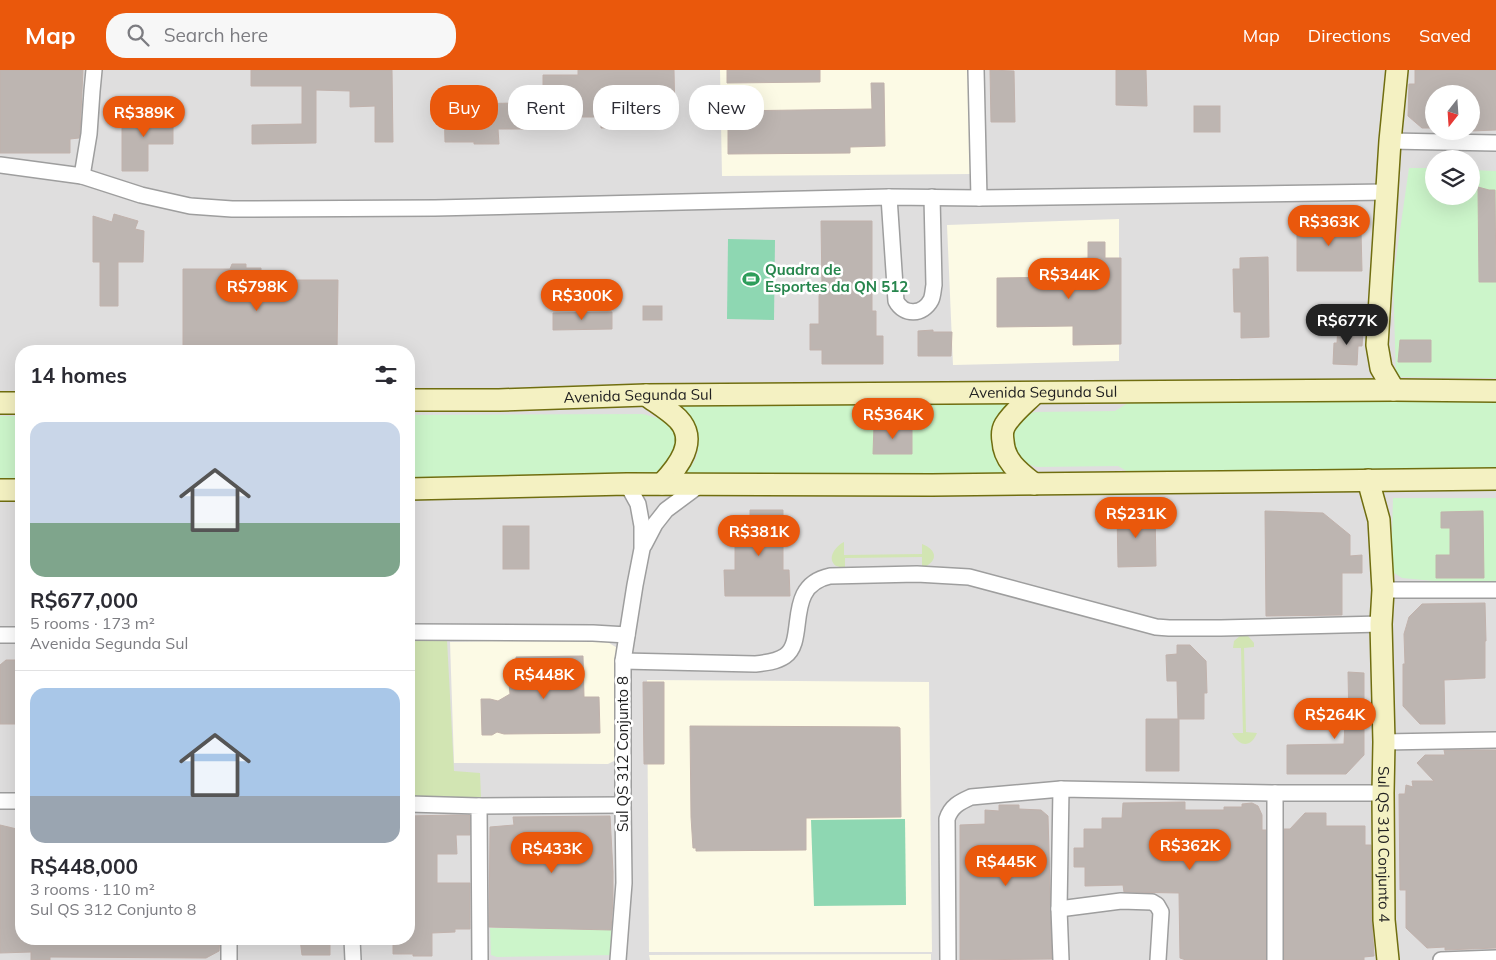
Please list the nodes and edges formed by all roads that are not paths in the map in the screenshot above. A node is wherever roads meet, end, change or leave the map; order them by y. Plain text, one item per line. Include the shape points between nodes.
1 (94, 70) edge
2 (976, 70) edge
3 (1397, 70) edge
4 (1390, 141) junction
5 (1496, 143) edge
6 (0, 165) edge
7 (82, 176) junction
8 (1386, 192) junction
9 (888, 197) junction
10 (932, 197) junction
11 (979, 198) junction
12 (1377, 345) junction
13 (1356, 390) junction
14 (1394, 390) junction
15 (1496, 391) edge
16 (1035, 393) junction
17 (646, 395) junction
18 (415, 400) edge
19 (15, 402) edge
20 (0, 403) edge
21 (1496, 479) edge
22 (1368, 480) junction
23 (1390, 480) junction
24 (627, 484) junction
25 (662, 484) junction
26 (701, 484) junction
27 (1034, 484) junction
28 (415, 489) edge
29 (0, 490) edge
30 (15, 490) edge
31 (1378, 520) junction
32 (642, 549) junction
33 (1383, 590) junction
34 (1496, 590) edge
35 (1381, 624) junction
36 (415, 632) edge
37 (0, 635) edge
38 (15, 635) edge
39 (627, 635) junction
40 (623, 661) junction
41 (1496, 740) edge
42 (1384, 742) junction
43 (1062, 789) junction
44 (1275, 793) junction
45 (1383, 793) junction
46 (0, 801) edge
47 (15, 801) edge
48 (415, 804) edge
49 (623, 805) junction
50 (478, 806) junction
51 (1059, 909) junction
52 (229, 945) edge
53 (352, 945) edge
54 (1496, 958) edge
55 (230, 960) edge
56 (353, 960) edge
57 (480, 960) edge
58 (618, 960) edge
59 (948, 960) edge
60 (1061, 960) edge
61 (1158, 960) edge
62 (1274, 960) edge
63 (1388, 960) edge
64 (1441, 960) edge

1 - 7 street
2 - 11 street
3 - 4 main road
4 - 5 street
4 - 8 main road
6 - 7 street
7 - 9 street via 141,195 190,206 232,209 435,208
8 - 11 street
8 - 12 main road
9 - 10 street
9 - 10 street via 896,301 910,312 926,307 932,299
10 - 11 street
12 - 13 main road
12 - 14 main road via 1382,368
13 - 14 main road, Avenida Segunda Sul
13 - 16 main road, Avenida Segunda Sul
14 - 15 main road, Avenida Segunda Sul
16 - 17 main road, Avenida Segunda Sul
16 - 27 main road via 1006,424 1002,435 1004,450 1012,464
17 - 18 main road, Avenida Segunda Sul
17 - 25 main road via 679,419 686,434 682,458
19 - 20 main road
21 - 23 main road
22 - 23 main road
22 - 27 main road
22 - 31 main road, Sul QS 310 Conjunto 4
23 - 31 main road, Sul QS 310 Conjunto 4
24 - 25 main road
24 - 28 main road
24 - 32 street, Sul QS 312 Conjunto 8 via 638,504
25 - 26 main road
26 - 27 main road
26 - 32 street, Sul QS 312 Conjunto 8 via 666,510
29 - 30 main road
31 - 33 main road, Sul QS 310 Conjunto 4
32 - 39 street, Sul QS 312 Conjunto 8
33 - 34 street
33 - 35 main road, Sul QS 310 Conjunto 4
35 - 40 street via 1156,627 969,577 924,574 830,576 818,580 801,601 794,643 784,657 755,664
35 - 42 main road, Sul QS 310 Conjunto 4
36 - 39 street
37 - 38 street
39 - 40 street, Sul QS 312 Conjunto 8
40 - 49 street, Sul QS 312 Conjunto 8
41 - 42 street
42 - 45 main road, Sul QS 310 Conjunto 4
43 - 44 street
43 - 51 street
43 - 59 street via 971,797 959,802 948,814
44 - 45 street
44 - 62 street
45 - 63 main road, Sul QS 310 Conjunto 4 via 1384,920
46 - 47 street
48 - 50 street
49 - 50 street
49 - 58 street, Sul QS 312 Conjunto 8 via 624,884
50 - 57 street
51 - 60 street
51 - 61 street via 1121,900 1152,902 1161,912
52 - 55 street
53 - 56 street
54 - 64 street

